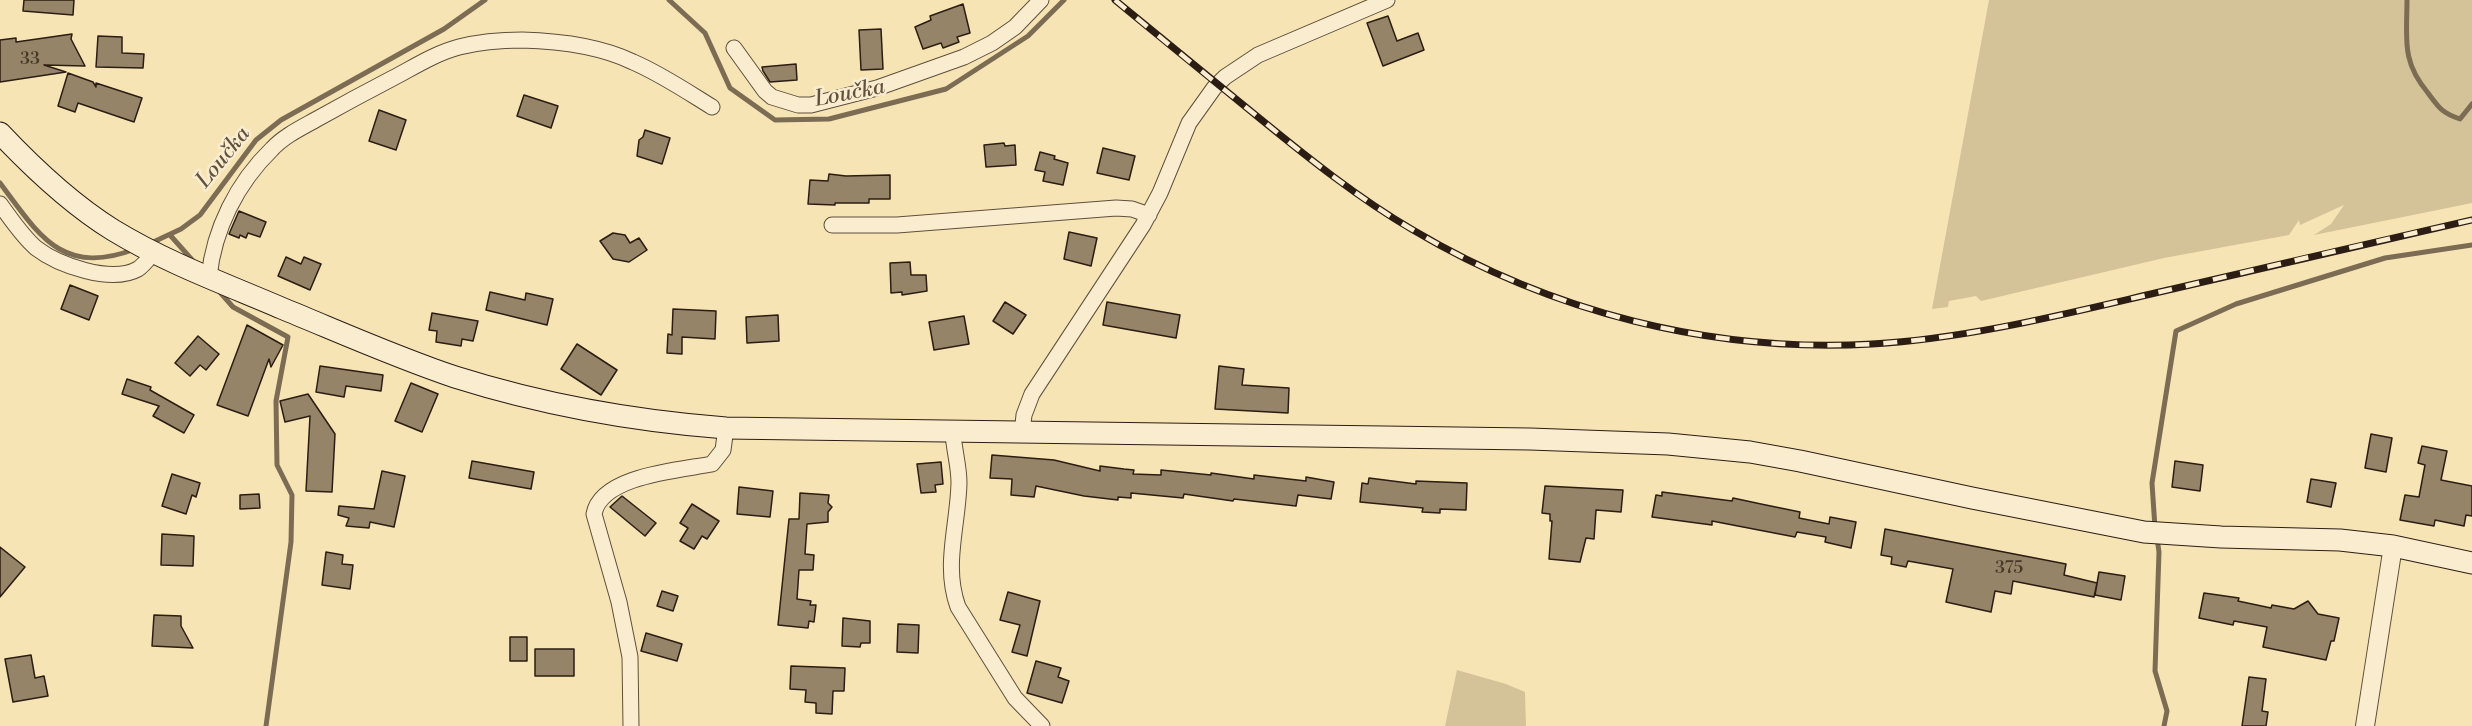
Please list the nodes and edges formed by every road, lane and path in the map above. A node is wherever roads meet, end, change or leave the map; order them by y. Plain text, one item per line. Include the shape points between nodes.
1 (1041, 0) edge
2 (1386, 0) edge
3 (734, 48) dead end
4 (712, 106) dead end
5 (0, 133) edge
6 (0, 204) edge
7 (1149, 215) junction
8 (832, 225) dead end
9 (154, 252) junction
10 (209, 277) junction
11 (726, 428) junction
12 (953, 432) junction
13 (1022, 433) junction
14 (2393, 546) junction
15 (2472, 563) edge
16 (631, 726) edge
17 (1042, 726) edge
18 (2366, 726) edge

1 - 3 street via 1015,27 964,57 877,88 811,105 790,104 772,97
2 - 7 street via 1258,56 1225,77 1189,123
4 - 10 street via 631,60 591,49 522,40 457,48 342,105 272,148 243,184 223,220
5 - 9 main road via 77,205
6 - 9 street via 44,254 87,271 115,275 137,269
7 - 8 street via 1116,208 897,225
7 - 13 street via 1032,394
9 - 10 main road
10 - 11 main road via 408,360 502,391 617,417
11 - 12 main road
11 - 16 street via 723,450 712,464 641,476 598,501 595,508 630,657
12 - 13 main road
12 - 17 street via 959,485 950,564 952,593 1015,698
13 - 14 main road via 1612,440 1668,444 1800,461 2144,532 2340,540
14 - 15 main road
14 - 18 street

